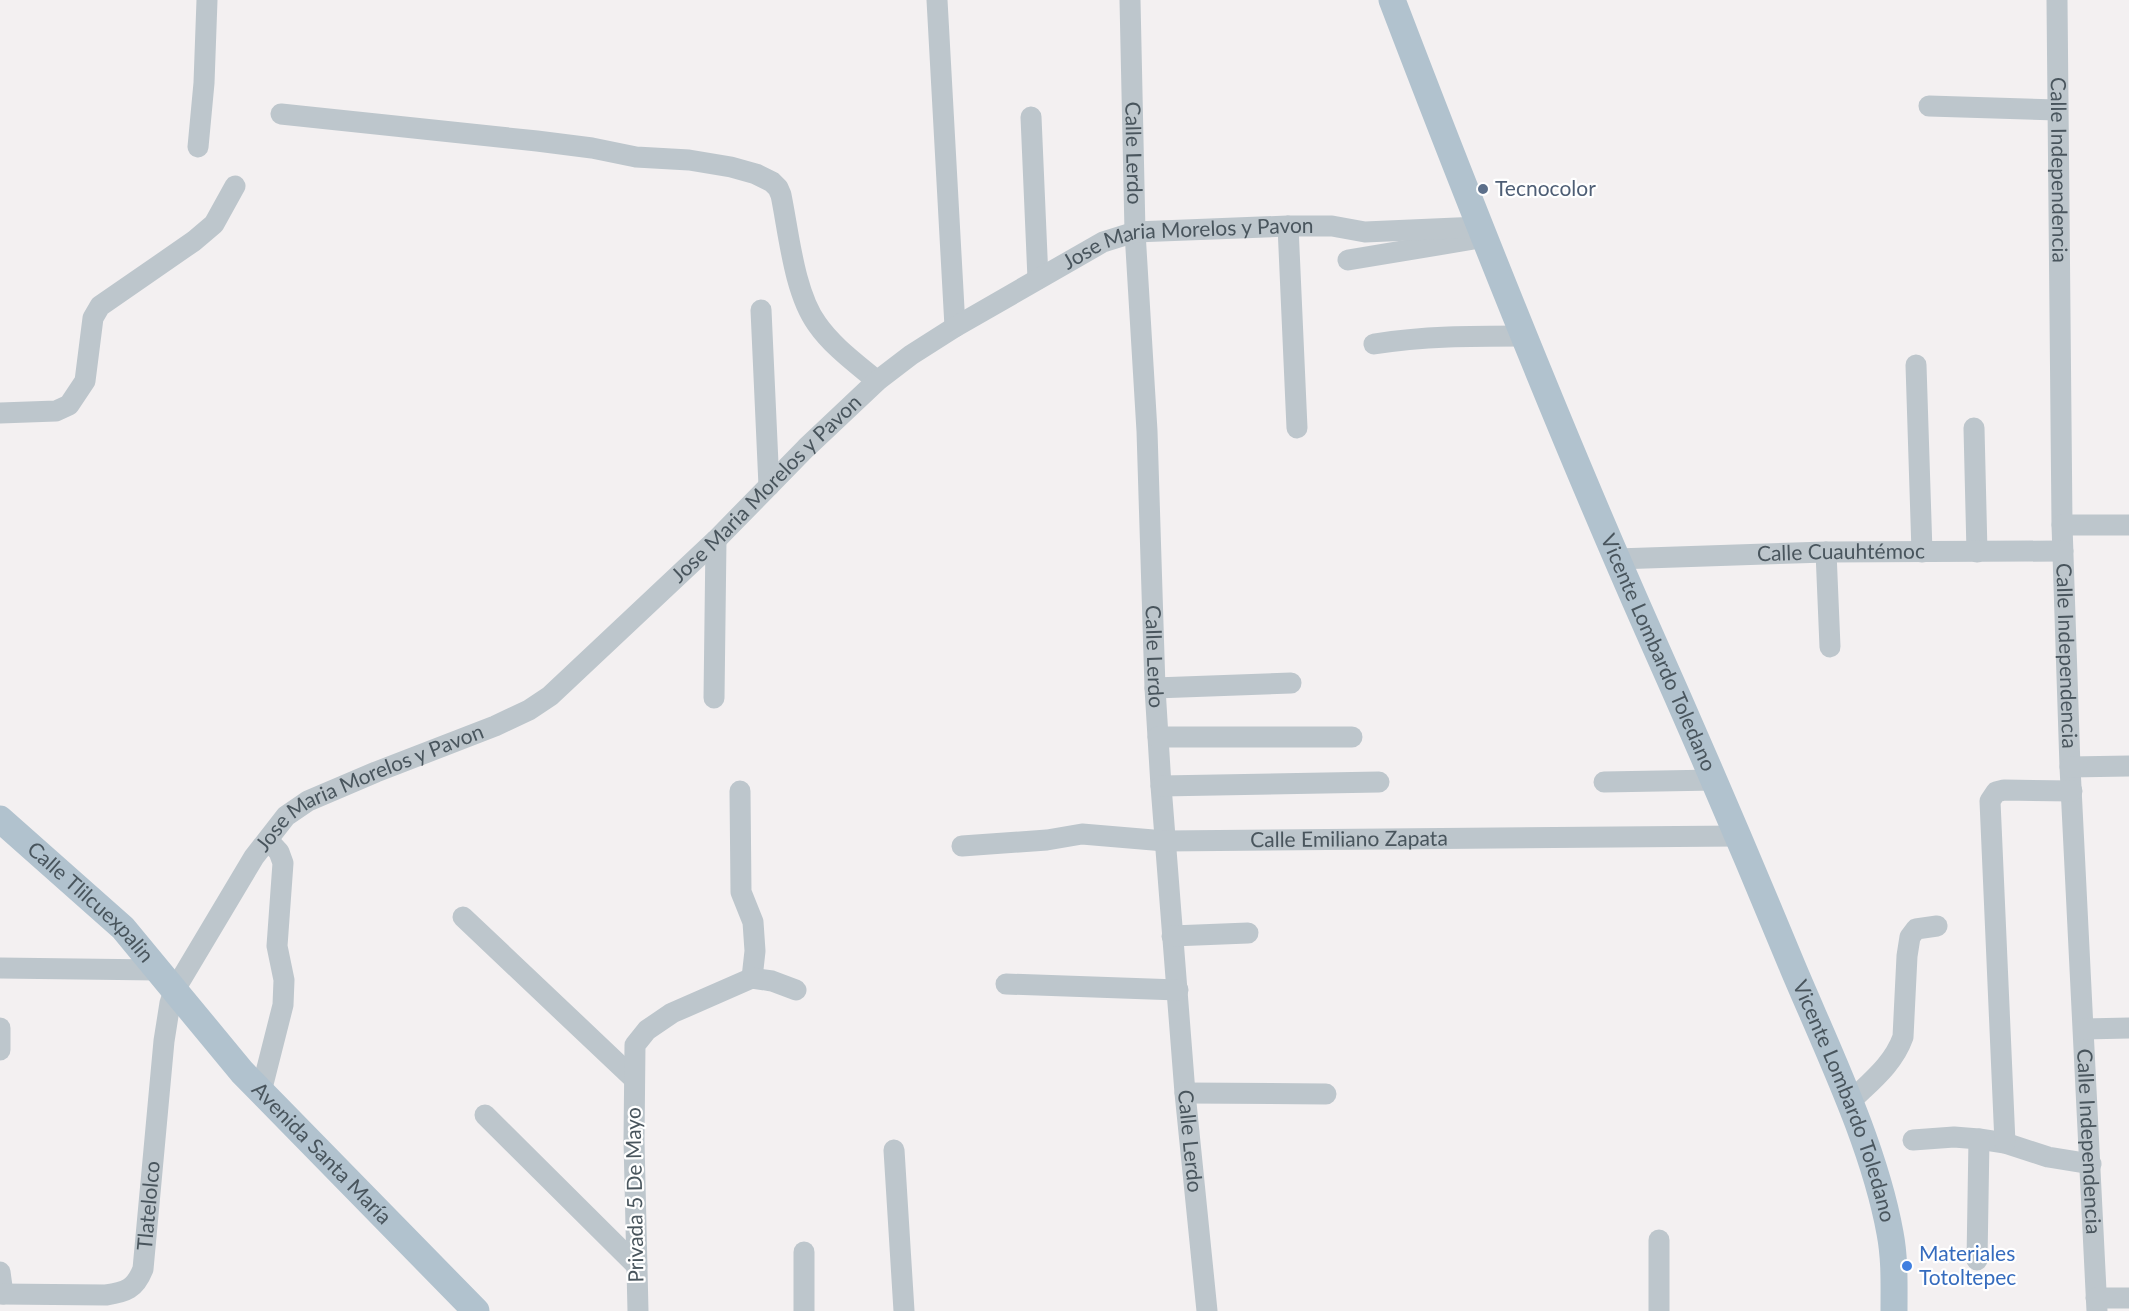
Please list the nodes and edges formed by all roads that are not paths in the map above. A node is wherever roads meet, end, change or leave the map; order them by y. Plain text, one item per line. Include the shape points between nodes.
1 (207, 0) edge
2 (937, 0) edge
3 (1130, 0) edge
4 (1392, 0) edge
5 (2057, 0) edge
6 (1929, 106) dead end
7 (2057, 110) junction
8 (281, 114) dead end
9 (1031, 117) dead end
10 (198, 147) dead end
11 (235, 186) dead end
12 (1288, 226) junction
13 (1135, 232) junction
14 (1482, 232) junction
15 (1348, 260) dead end
16 (1038, 279) junction
17 (761, 310) dead end
18 (955, 327) junction
19 (1523, 336) junction
20 (1374, 344) dead end
21 (1916, 365) dead end
22 (877, 381) junction
23 (0, 413) edge
24 (1297, 428) dead end
25 (1974, 428) dead end
26 (770, 486) junction
27 (2062, 525) junction
28 (2129, 525) edge
29 (716, 540) junction
30 (2063, 550) junction
31 (1826, 552) junction
32 (1922, 552) junction
33 (1977, 552) junction
34 (1617, 559) junction
35 (1830, 647) dead end
36 (1291, 683) dead end
37 (1155, 688) junction
38 (714, 698) dead end
39 (1158, 737) junction
40 (1352, 737) dead end
41 (2129, 766) edge
42 (2070, 767) junction
43 (1715, 780) junction
44 (1379, 782) dead end
45 (1604, 782) dead end
46 (1161, 786) junction
47 (2072, 790) junction
48 (740, 791) dead end
49 (0, 819) edge
50 (1738, 836) junction
51 (268, 840) junction
52 (1165, 841) junction
53 (962, 846) dead end
54 (463, 916) dead end
55 (1937, 926) dead end
56 (1248, 933) dead end
57 (1172, 936) junction
58 (0, 968) edge
59 (157, 970) junction
60 (752, 978) junction
61 (1006, 984) dead end
62 (796, 990) dead end
63 (1178, 990) junction
64 (174, 991) junction
65 (0, 1028) edge
66 (2129, 1028) edge
67 (2084, 1029) junction
68 (0, 1050) edge
69 (633, 1078) junction
70 (261, 1092) junction
71 (1185, 1093) junction
72 (1326, 1094) dead end
73 (1850, 1102) junction
74 (485, 1115) dead end
75 (1979, 1139) junction
76 (1913, 1140) dead end
77 (2005, 1143) junction
78 (894, 1150) dead end
79 (2091, 1164) junction
80 (1659, 1240) dead end
81 (804, 1251) dead end
82 (1977, 1260) dead end
83 (637, 1266) junction
84 (0, 1272) edge
85 (2, 1294) edge
86 (2129, 1298) edge
87 (2097, 1304) edge
88 (476, 1311) edge
89 (638, 1311) edge
90 (804, 1311) edge
91 (904, 1311) edge
92 (1207, 1311) edge
93 (1659, 1311) edge
94 (1894, 1311) edge

1 - 10 street
2 - 18 street
3 - 13 street, Calle Lerdo
4 - 14 main road, Vicente Lombardo Toledano
5 - 7 street, Calle Independencia
6 - 7 street
7 - 27 street, Calle Independencia
8 - 22 street via 689,160 756,174 772,182 782,195 802,298 816,324
9 - 16 street
11 - 23 street via 214,224 100,306 93,318 86,381 69,405 56,411
12 - 13 street, Jose Maria Morelos y Pavon
12 - 14 street, Jose Maria Morelos y Pavon via 1332,226 1365,232
12 - 24 street
13 - 16 street, Jose Maria Morelos y Pavon via 1103,242
13 - 37 street, Calle Lerdo via 1147,431
14 - 15 street
14 - 19 main road, Vicente Lombardo Toledano
16 - 18 street, Jose Maria Morelos y Pavon
17 - 26 street
18 - 22 street, Jose Maria Morelos y Pavon
19 - 20 street via 1451,336
19 - 34 main road, Vicente Lombardo Toledano
21 - 32 street
22 - 26 street, Jose Maria Morelos y Pavon
25 - 33 street
26 - 29 street, Jose Maria Morelos y Pavon
27 - 28 street
27 - 30 street, Calle Independencia
29 - 38 street
29 - 51 street, Jose Maria Morelos y Pavon via 550,696 495,726 308,801 286,816
30 - 33 street, Calle Cuauhtémoc
30 - 42 street, Calle Independencia
31 - 32 street, Calle Cuauhtémoc
31 - 34 street, Calle Cuauhtémoc
31 - 35 street
32 - 33 street, Calle Cuauhtémoc
34 - 43 main road, Vicente Lombardo Toledano
36 - 37 street
37 - 39 street, Calle Lerdo
39 - 40 street
39 - 46 street, Calle Lerdo
41 - 42 street
42 - 47 street, Calle Independencia
43 - 45 street
43 - 50 main road, Vicente Lombardo Toledano
44 - 46 street
46 - 52 street, Calle Lerdo
47 - 67 street, Calle Independencia
47 - 77 street via 2004,790 1996,792 1990,801
48 - 60 street via 741,892 753,922
49 - 59 main road, Calle Tlilcuexpalin via 123,928
50 - 52 street, Calle Emiliano Zapata
50 - 73 main road, Vicente Lombardo Toledano
51 - 64 street, Jose Maria Morelos y Pavon
51 - 70 street via 283,863 277,946 285,990
52 - 53 street, Calle Emiliano Zapata via 1082,834
52 - 57 street, Calle Lerdo
54 - 69 street
55 - 73 street via 1916,929 1910,936 1903,1037 1898,1050
56 - 57 street
57 - 63 street, Calle Lerdo
58 - 59 street
59 - 64 main road, Calle Tlilcuexpalin
60 - 62 street
60 - 69 street, Privada 5 De Mayo via 672,1013 647,1030 635,1045
61 - 63 street
63 - 71 street, Calle Lerdo
64 - 70 main road, Avenida Santa María
64 - 85 street, Tlatelolco via 164,1041 143,1269 136,1285 122,1293
65 - 68 street
66 - 67 street
67 - 79 street, Calle Independencia
69 - 83 street, Privada 5 De Mayo
70 - 88 main road, Avenida Santa María
71 - 72 street
71 - 92 street, Calle Lerdo
73 - 94 main road, Vicente Lombardo Toledano via 1890,1232
74 - 83 street
75 - 76 street
75 - 77 street
75 - 82 street
77 - 79 street via 2048,1157
78 - 91 street
79 - 87 street, Calle Independencia
80 - 93 street
81 - 90 street
83 - 89 street, Privada 5 De Mayo
84 - 85 street
86 - 87 street

